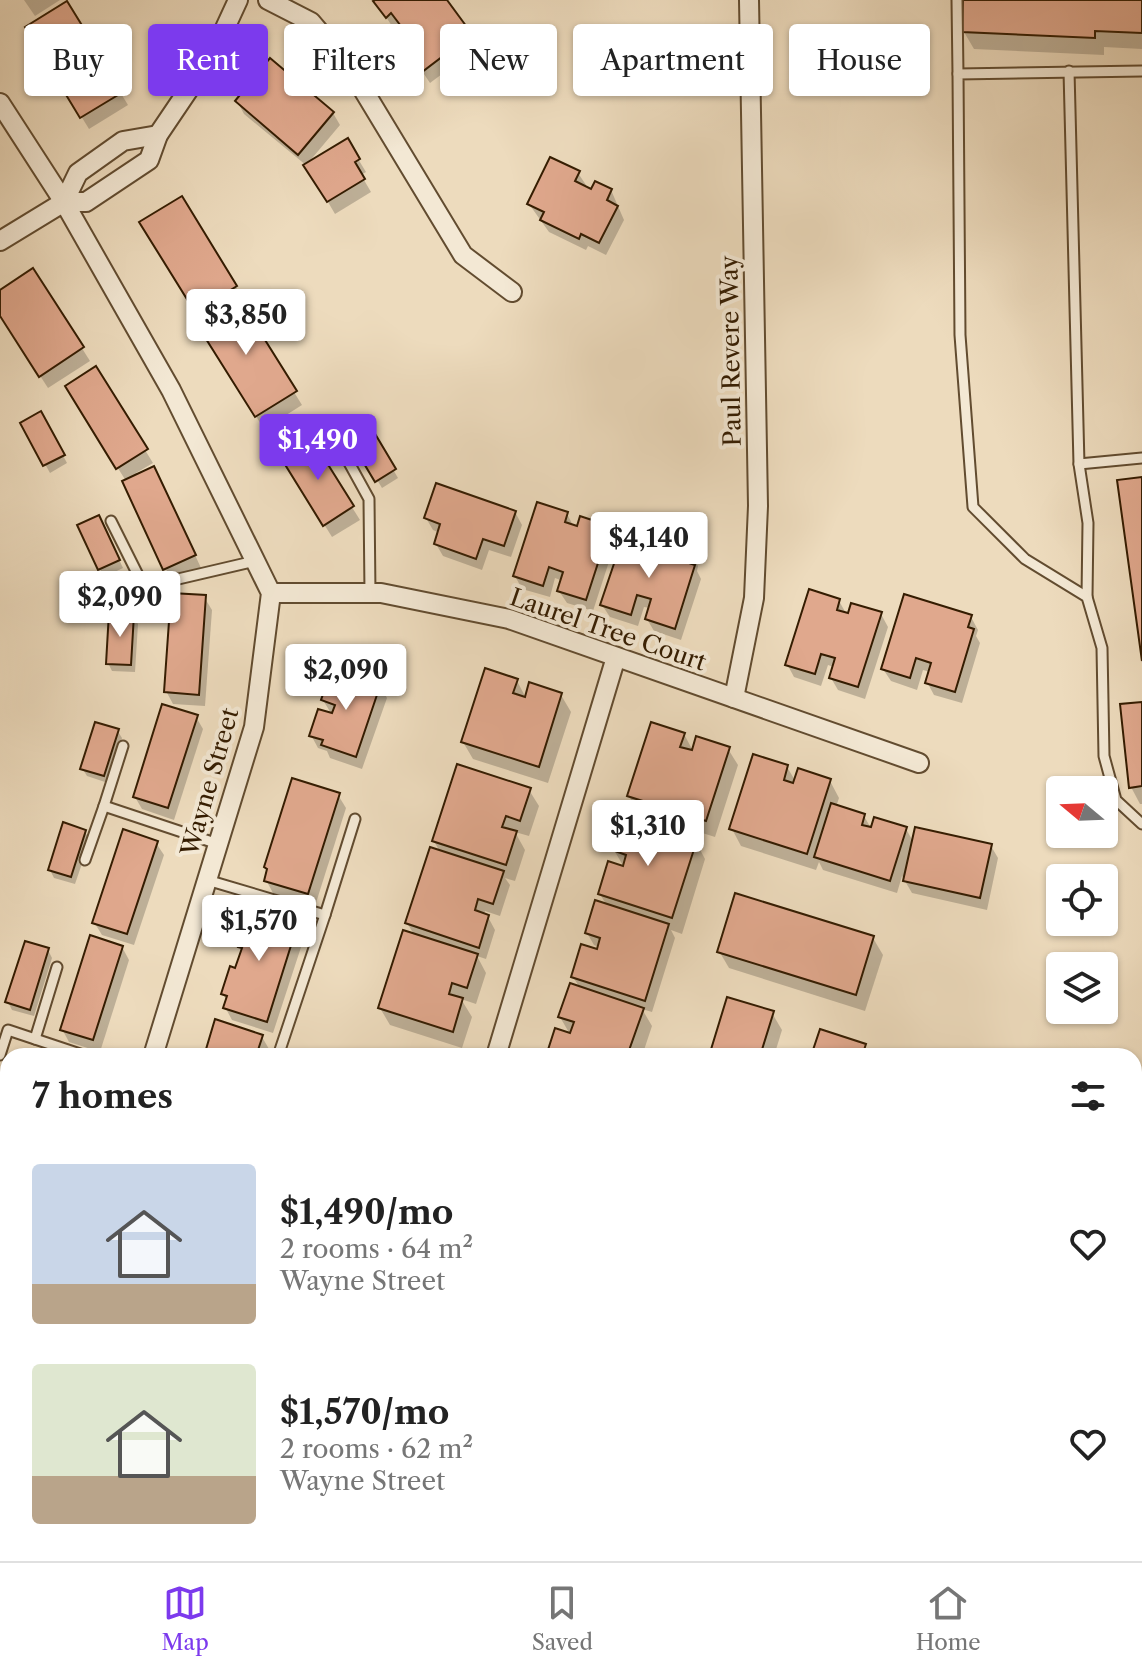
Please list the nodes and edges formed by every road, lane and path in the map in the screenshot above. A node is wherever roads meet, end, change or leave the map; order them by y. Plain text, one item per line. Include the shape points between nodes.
1 (238, 0) edge
2 (268, 0) edge
3 (749, 0) edge
4 (957, 0) edge
5 (1069, 71) junction
6 (1142, 71) edge
7 (958, 74) junction
8 (0, 103) edge
9 (158, 135) junction
10 (64, 202) junction
11 (0, 241) edge
12 (512, 292) dead end
13 (336, 439) dead end
14 (1142, 458) edge
15 (1079, 464) junction
16 (111, 521) dead end
17 (255, 561) junction
18 (271, 593) junction
19 (370, 593) junction
20 (1087, 597) junction
21 (616, 657) junction
22 (734, 698) junction
23 (123, 746) dead end
24 (919, 763) dead end
25 (104, 806) junction
26 (355, 819) dead end
27 (1142, 824) edge
28 (218, 844) junction
29 (85, 860) dead end
30 (207, 880) junction
31 (325, 915) junction
32 (57, 967) dead end
33 (35, 1039) junction
34 (2, 1048) edge
35 (62, 1048) edge
36 (155, 1048) edge
37 (281, 1048) edge
38 (498, 1048) edge

1 - 9 street via 214,52
2 - 12 street via 311,22 350,68 463,255
3 - 22 street, Paul Revere Way via 758,506 754,598
4 - 7 lane
5 - 6 lane
5 - 7 lane
5 - 15 lane
7 - 20 lane via 960,335 973,507 1025,559
8 - 10 street
9 - 10 street via 123,141 78,173
9 - 10 street via 149,160 86,202
10 - 11 street
10 - 17 street via 171,390
13 - 19 lane via 369,499
14 - 15 lane
15 - 20 lane via 1088,523
16 - 17 lane via 144,587
17 - 18 street
18 - 19 street, Laurel Tree Court
18 - 28 street, Wayne Street via 254,727
19 - 21 street, Laurel Tree Court via 509,619
20 - 27 lane via 1102,648 1104,756 1116,800
21 - 22 street, Laurel Tree Court
21 - 38 street
22 - 24 street, Laurel Tree Court
23 - 25 lane
25 - 28 lane
25 - 29 lane
26 - 31 lane
28 - 30 street, Wayne Street
30 - 31 lane
30 - 36 street, Wayne Street
31 - 37 lane
32 - 33 lane
33 - 34 lane via 8,1030
33 - 35 lane

